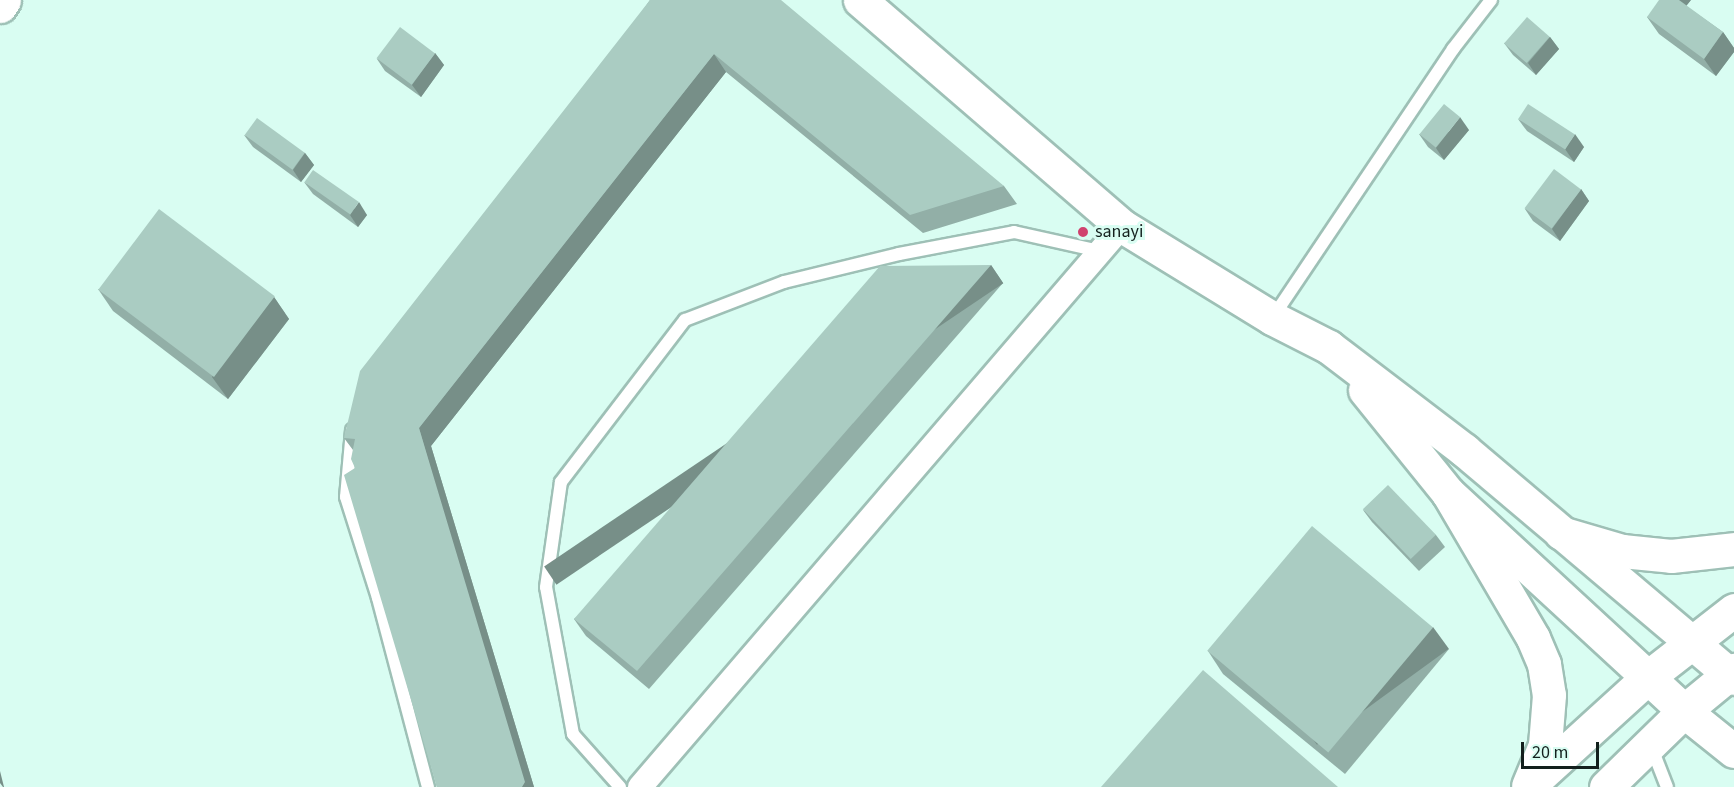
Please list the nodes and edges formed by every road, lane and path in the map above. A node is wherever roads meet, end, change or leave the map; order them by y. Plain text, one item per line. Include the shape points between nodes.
1 (4, 0) edge
2 (860, 0) edge
3 (1491, 0) edge
4 (0, 6) edge
5 (1122, 226) junction
6 (1100, 251) junction
7 (1272, 318) junction
8 (1329, 347) junction
9 (356, 413) edge
10 (1448, 493) junction
11 (1561, 533) junction
12 (1734, 549) edge
13 (1734, 610) edge
14 (1690, 642) junction
15 (1732, 674) edge
16 (1648, 677) junction
17 (1684, 711) junction
18 (1650, 745) junction
19 (1734, 751) edge
20 (428, 787) edge
21 (620, 787) edge
22 (640, 787) edge
23 (1528, 787) edge
24 (1606, 787) edge
25 (1666, 787) edge

1 - 4 main road
2 - 5 main road
3 - 7 lane via 1453,49
5 - 6 street
5 - 7 main road
6 - 21 lane via 1014,232 784,282 685,320 561,482 546,587 573,734
6 - 22 street
7 - 8 main road
8 - 10 main road
8 - 11 main road via 1464,450
9 - 20 lane via 349,445 346,497 378,597
10 - 16 main road
10 - 23 main road via 1533,638 1544,664 1549,695 1545,745
11 - 12 main road via 1622,551 1671,556
11 - 14 main road
13 - 14 main road
14 - 15 main road
14 - 16 main road
15 - 17 main road
16 - 17 main road
16 - 23 main road
17 - 18 main road
17 - 19 main road
18 - 24 main road
18 - 25 lane

